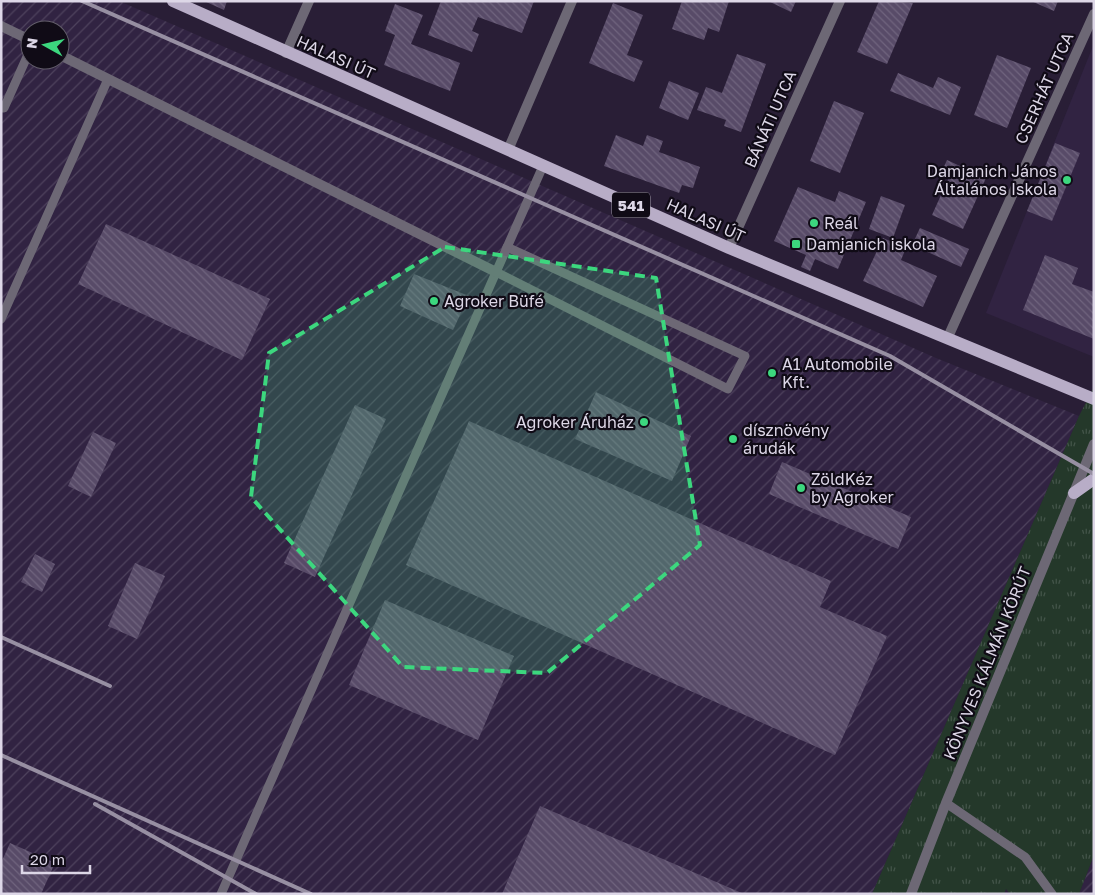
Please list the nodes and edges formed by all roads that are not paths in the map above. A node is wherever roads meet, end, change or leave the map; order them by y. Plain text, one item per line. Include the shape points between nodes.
1 (173, 1) edge
2 (310, 1) edge
3 (572, 1) edge
4 (840, 1) edge
5 (1094, 14) edge
6 (1, 26) edge
7 (20, 35) edge
8 (286, 53) junction
9 (70, 60) edge
10 (21, 70) edge
11 (108, 79) junction
12 (1, 108) edge
13 (508, 150) junction
14 (543, 166) junction
15 (507, 247) junction
16 (728, 248) junction
17 (496, 272) junction
18 (1, 319) edge
19 (948, 338) junction
20 (1094, 399) edge
21 (1094, 444) edge
22 (1094, 479) edge
23 (1074, 493) junction
24 (946, 803) junction
25 (221, 894) edge
26 (911, 894) edge
27 (1052, 894) edge

1 - 8 main road, HALASI ÚT / 541
2 - 8 street
3 - 13 street
4 - 16 street, BÁNÁTI UTCA
5 - 19 street, CSERHÁT UTCA
6 - 7 street
8 - 13 main road, HALASI ÚT / 541
9 - 11 street
10 - 12 lane via 4,108
11 - 17 street
11 - 18 lane
13 - 14 main road, HALASI ÚT / 541
14 - 15 lane
14 - 16 main road, HALASI ÚT / 541
15 - 17 lane
15 - 17 lane via 745,356 728,389
16 - 19 main road, HALASI ÚT / 541
17 - 25 lane
19 - 20 main road, HALASI ÚT / 541
21 - 23 street, KÖNYVES KÁLMÁN KÖRÚT
22 - 23 main road
23 - 24 street, KÖNYVES KÁLMÁN KÖRÚT
24 - 26 street, KÖNYVES KÁLMÁN KÖRÚT
24 - 27 lane via 1025,857

